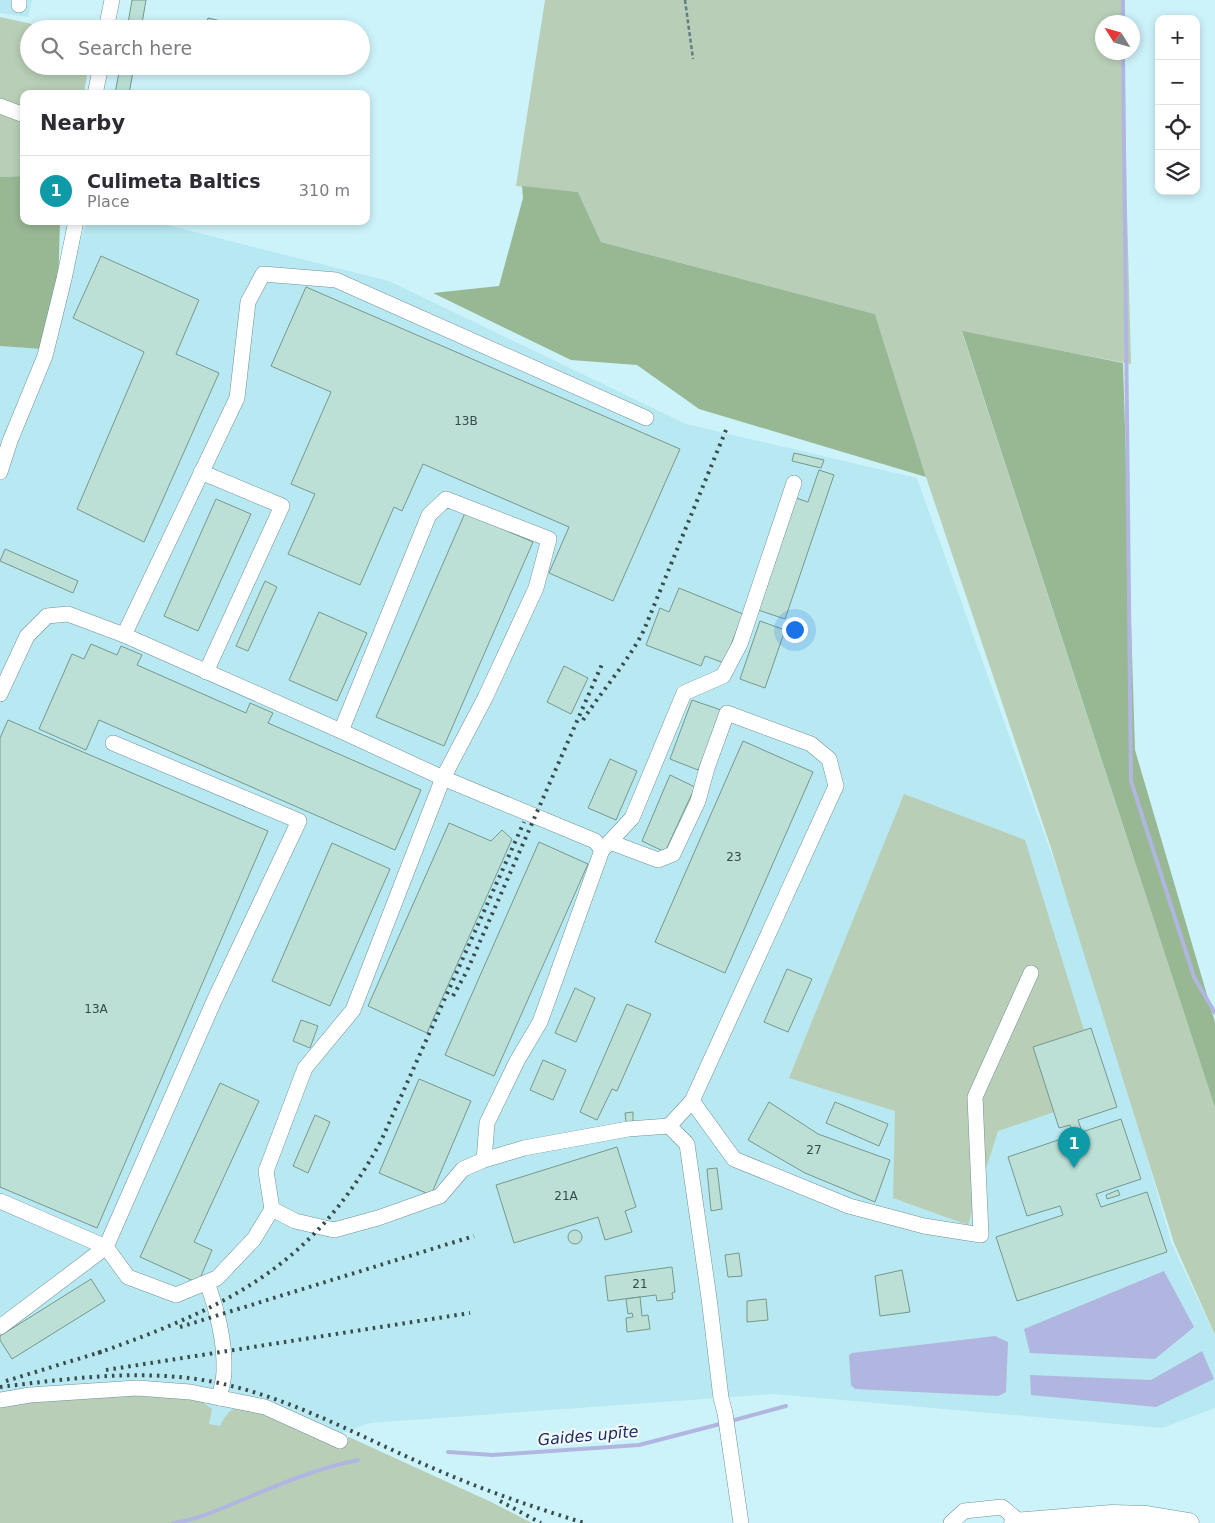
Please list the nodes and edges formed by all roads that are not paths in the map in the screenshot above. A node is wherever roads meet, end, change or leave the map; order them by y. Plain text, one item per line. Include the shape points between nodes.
1 (112, 0) edge
2 (108, 20) edge
3 (99, 75) edge
4 (96, 90) edge
5 (0, 106) edge
6 (20, 114) edge
7 (75, 225) edge
8 (646, 418) dead end
9 (0, 472) edge
10 (201, 472) junction
11 (794, 483) dead end
12 (124, 635) junction
13 (206, 672) junction
14 (0, 694) edge
15 (341, 730) junction
16 (113, 743) dead end
17 (443, 778) junction
18 (606, 846) junction
19 (1031, 973) dead end
20 (692, 1101) junction
21 (669, 1126) junction
22 (484, 1160) junction
23 (0, 1201) edge
24 (272, 1210) junction
25 (106, 1247) junction
26 (207, 1282) junction
27 (0, 1327) edge
28 (220, 1398) junction
29 (0, 1400) edge
30 (340, 1441) dead end
31 (1146, 1519) edge
32 (1020, 1522) edge
33 (1186, 1522) edge
34 (741, 1523) edge
35 (951, 1523) edge
36 (1014, 1523) edge

1 - 2 lane
3 - 4 lane
5 - 6 lane
7 - 9 lane via 45,356
8 - 10 lane via 336,280 263,274 248,302 236,398
10 - 12 lane
10 - 13 lane via 282,506
11 - 18 lane via 740,644 723,676 684,693 632,818
12 - 13 lane
12 - 14 lane via 68,614 47,616 26,636
13 - 15 lane
15 - 17 lane
15 - 17 lane via 429,515 446,498 549,539 536,588 485,698
16 - 25 lane via 300,821 214,1001
17 - 18 lane
17 - 24 lane via 353,1010 305,1068 266,1172
18 - 20 lane via 658,860 673,854 698,801 706,768 727,713 811,744 829,759 836,786
18 - 22 lane via 540,1022 487,1123
19 - 20 lane via 975,1097 981,1235 924,1226 849,1206 734,1159
20 - 21 lane
21 - 22 lane via 628,1129 524,1148
21 - 34 lane via 687,1144
22 - 24 lane via 463,1169 440,1196 334,1230 295,1221
23 - 25 lane
24 - 26 lane via 254,1239 217,1278
25 - 26 lane via 128,1277 176,1295
25 - 27 lane
26 - 28 lane via 223,1344 224,1373
28 - 29 lane via 137,1388
28 - 30 lane via 265,1407
31 - 32 main road via 1102,1516
31 - 33 main road
32 - 35 lane via 1002,1507 964,1511
32 - 36 main road

